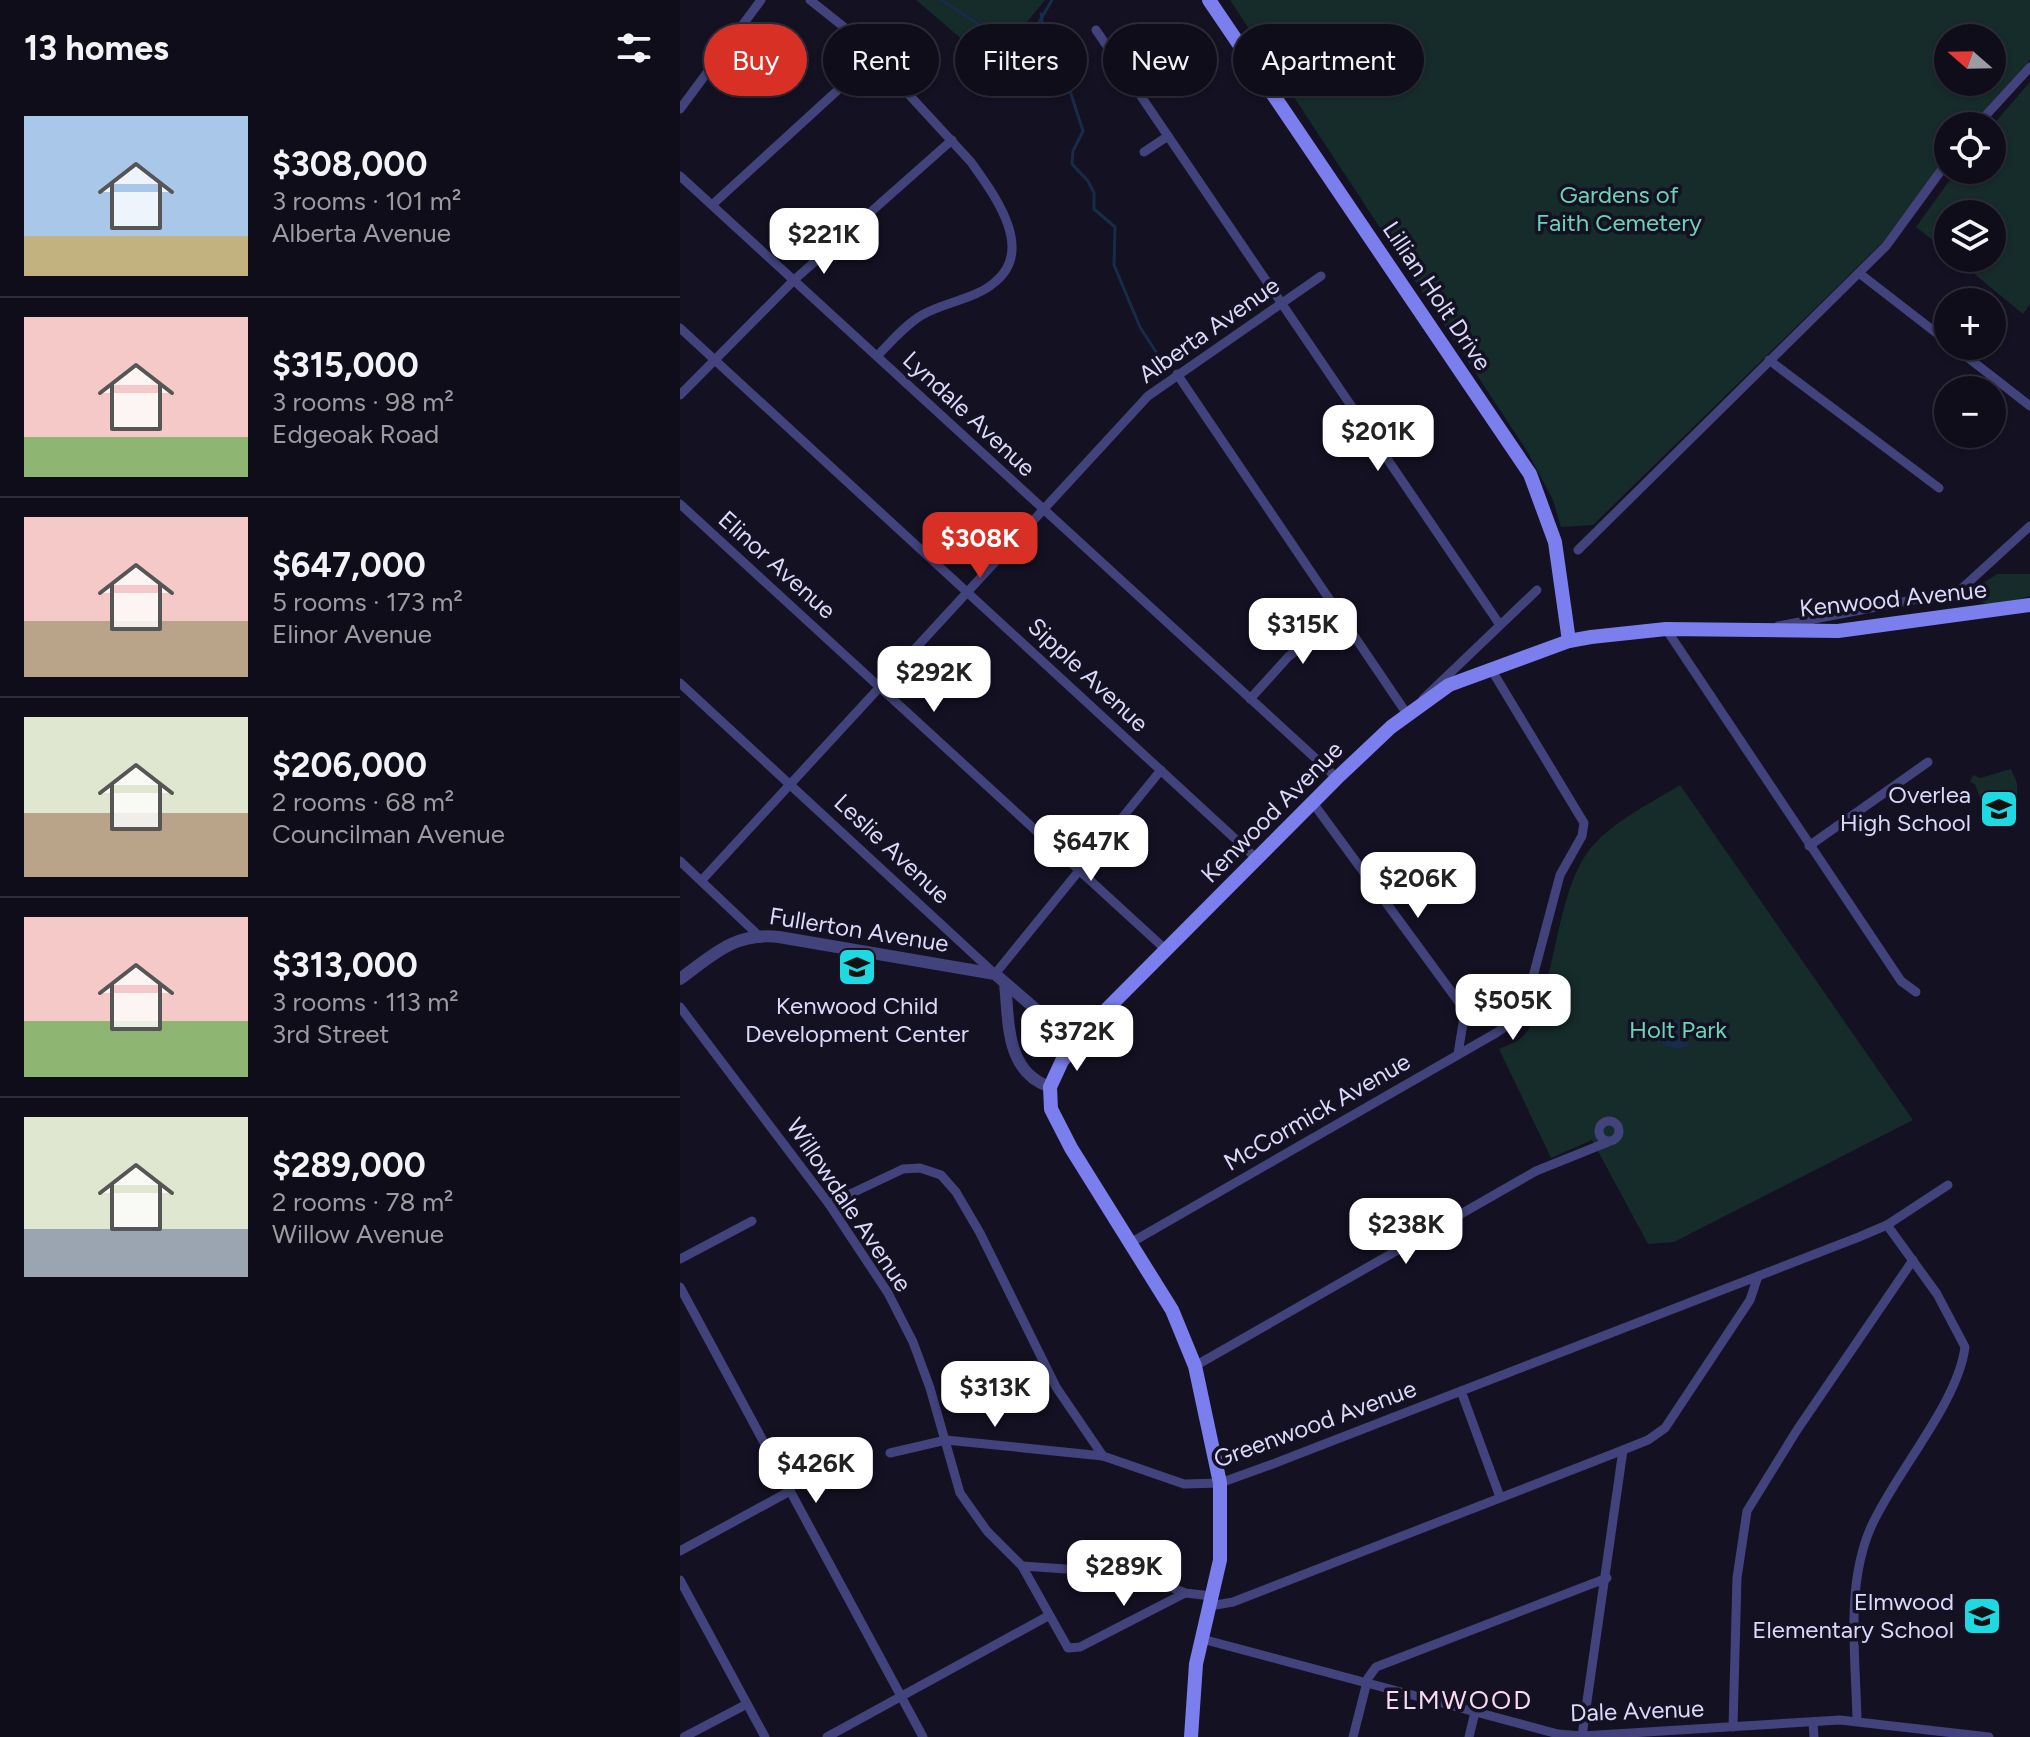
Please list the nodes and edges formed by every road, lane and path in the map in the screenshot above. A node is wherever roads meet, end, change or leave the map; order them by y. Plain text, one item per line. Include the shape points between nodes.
1 (761, 0) edge
2 (810, 0) edge
3 (1209, 0) edge
4 (843, 24) edge
5 (1096, 30) dead end
6 (2030, 67) edge
7 (831, 96) edge
8 (911, 96) edge
9 (680, 109) edge
10 (1989, 112) edge
11 (1168, 136) junction
12 (952, 140) junction
13 (1144, 152) dead end
14 (680, 176) edge
15 (1934, 181) edge
16 (712, 205) junction
17 (1859, 273) junction
18 (1321, 276) dead end
19 (794, 280) junction
20 (1283, 302) junction
21 (680, 328) edge
22 (1934, 331) edge
23 (877, 356) junction
24 (714, 358) junction
25 (1769, 360) junction
26 (1971, 360) edge
27 (1177, 374) junction
28 (680, 395) edge
29 (2030, 406) edge
30 (1939, 488) dead end
31 (680, 504) edge
32 (1043, 508) junction
33 (2030, 526) edge
34 (1578, 550) dead end
35 (1537, 590) dead end
36 (967, 591) junction
37 (1949, 593) junction
38 (2030, 605) edge
39 (1953, 617) junction
40 (1342, 618) junction
41 (1500, 625) junction
42 (1666, 629) junction
43 (1744, 629) junction
44 (1569, 641) junction
45 (1491, 669) junction
46 (680, 683) edge
47 (880, 686) junction
48 (1250, 699) junction
49 (1421, 702) junction
50 (1407, 714) junction
51 (1928, 762) dead end
52 (1161, 770) junction
53 (1337, 778) junction
54 (790, 784) junction
55 (1313, 803) junction
56 (1809, 846) junction
57 (1256, 858) junction
58 (680, 861) edge
59 (1080, 870) junction
60 (702, 880) junction
61 (758, 935) junction
62 (1165, 949) junction
63 (680, 979) edge
64 (1000, 979) junction
65 (1916, 992) dead end
66 (680, 1007) edge
67 (1076, 1044) junction
68 (1458, 1054) junction
69 (1050, 1087) junction
70 (1608, 1142) dead end
71 (1948, 1185) dead end
72 (829, 1204) junction
73 (752, 1221) dead end
74 (1887, 1225) junction
75 (1132, 1242) junction
76 (680, 1259) edge
77 (1913, 1260) junction
78 (1758, 1276) junction
79 (680, 1287) edge
80 (684, 1303) edge
81 (1195, 1366) junction
82 (1461, 1391) junction
83 (946, 1440) junction
84 (1623, 1450) junction
85 (890, 1453) dead end
86 (1103, 1456) junction
87 (1220, 1483) junction
88 (790, 1491) junction
89 (1500, 1497) junction
90 (680, 1551) edge
91 (1022, 1566) junction
92 (1607, 1578) junction
93 (680, 1580) edge
94 (1185, 1593) junction
95 (1211, 1601) junction
96 (1048, 1616) junction
97 (1202, 1639) junction
98 (1366, 1684) junction
99 (902, 1697) junction
100 (747, 1704) junction
101 (1475, 1712) junction
102 (1857, 1721) junction
103 (1813, 1722) junction
104 (1733, 1727) junction
105 (1582, 1736) edge
106 (684, 1737) edge
107 (765, 1737) edge
108 (827, 1737) edge
109 (923, 1737) edge
110 (1191, 1737) edge
111 (1353, 1737) edge
112 (1469, 1737) edge
113 (1814, 1737) edge
114 (1989, 1737) edge

1 - 9 street
2 - 4 street
3 - 44 main road, Lillian Holt Drive via 1530,474 1555,542
5 - 11 street
6 - 10 street
7 - 16 street
8 - 12 street
11 - 13 street
11 - 20 street
12 - 19 street
12 - 23 street via 988,185 1007,222 1013,242 1007,267 988,287 913,321
14 - 16 street, Lyndale Avenue
15 - 17 street via 1895,237
16 - 19 street, Lyndale Avenue
17 - 22 street
17 - 25 street
18 - 20 street, Alberta Avenue
19 - 23 street, Lyndale Avenue
19 - 24 street
20 - 27 street, Alberta Avenue
20 - 41 street
21 - 24 street, Sipple Avenue
23 - 32 street, Lyndale Avenue
24 - 28 street
24 - 36 street, Sipple Avenue
25 - 30 street
25 - 34 street
26 - 29 street
27 - 32 street, Alberta Avenue via 1134,410
27 - 40 street
31 - 47 street, Elinor Avenue
32 - 36 street, Alberta Avenue
32 - 48 street, Lyndale Avenue
33 - 37 street via 1972,581
35 - 41 street
36 - 47 street, Alberta Avenue
36 - 52 street, Sipple Avenue
37 - 39 street
37 - 43 street
38 - 39 main road, Kenwood Avenue
39 - 43 main road, Kenwood Avenue via 1838,631
40 - 48 street via 1289,656
40 - 50 street
41 - 49 street
42 - 43 main road, Kenwood Avenue
42 - 44 main road, Kenwood Avenue
42 - 56 street
44 - 45 main road, Kenwood Avenue
45 - 49 main road, Kenwood Avenue
45 - 68 street, McCormick Avenue via 1584,828 1560,875 1522,1012
46 - 54 street, Leslie Avenue
47 - 54 street, Alberta Avenue
47 - 59 street, Elinor Avenue
48 - 53 street, Lyndale Avenue
49 - 50 main road, Kenwood Avenue
50 - 53 main road, Kenwood Avenue
51 - 56 street
52 - 57 street, Sipple Avenue
52 - 59 street
53 - 55 main road, Kenwood Avenue
54 - 60 street, Alberta Avenue
54 - 64 street, Leslie Avenue
55 - 57 main road, Kenwood Avenue
55 - 68 street via 1461,1005
56 - 65 street via 1901,981
57 - 62 main road, Kenwood Avenue
58 - 60 street
59 - 62 street, Elinor Avenue
59 - 64 street
60 - 61 street
61 - 63 street, Fullerton Avenue via 734,941
61 - 64 street, Fullerton Avenue
62 - 67 main road, Kenwood Avenue
64 - 67 street, Leslie Avenue
64 - 69 street via 1011,1045 1035,1081
66 - 72 street, Willowdale Avenue
67 - 69 main road, Kenwood Avenue via 1058,1066
68 - 75 street, McCormick Avenue
69 - 75 main road via 1049,1102 1062,1132
70 - 81 street via 1536,1171
71 - 74 street, Greenwood Avenue
72 - 83 street, Willowdale Avenue via 903,1321
72 - 86 street via 903,1169 930,1170 950,1183 1056,1387
73 - 76 street
74 - 77 street
74 - 78 street, Greenwood Avenue
75 - 81 main road via 1160,1287
77 - 102 street via 1954,1322 1964,1351 1955,1381 1872,1525 1861,1556 1855,1595
77 - 104 street via 1747,1511 1737,1578
78 - 82 street, Greenwood Avenue
78 - 84 street via 1750,1300 1665,1428
79 - 80 street
80 - 88 street
81 - 87 main road
82 - 87 street, Greenwood Avenue
82 - 89 street
83 - 85 street, Greenwood Avenue
83 - 86 street, Greenwood Avenue
83 - 91 street, Willowdale Avenue via 964,1501
84 - 89 street
84 - 92 street
86 - 87 street, Greenwood Avenue via 1173,1482
87 - 95 main road via 1222,1537
88 - 90 street
88 - 99 street
89 - 95 street via 1233,1602
91 - 94 street via 1139,1574
91 - 96 street, Willowdale Avenue
92 - 98 street via 1380,1665
92 - 105 street
93 - 100 street
94 - 95 street
94 - 96 street, Willowdale Avenue via 1080,1647 1068,1648
95 - 97 main road
96 - 99 street
97 - 98 street, Dale Avenue
97 - 110 main road
98 - 101 street, Dale Avenue
98 - 111 street
99 - 108 street
99 - 109 street
100 - 106 street
100 - 107 street
101 - 105 street, Dale Avenue
101 - 112 street
102 - 103 street, Dale Avenue
102 - 114 street, Dale Avenue
103 - 104 street, Dale Avenue
103 - 113 street
104 - 105 street, Dale Avenue

